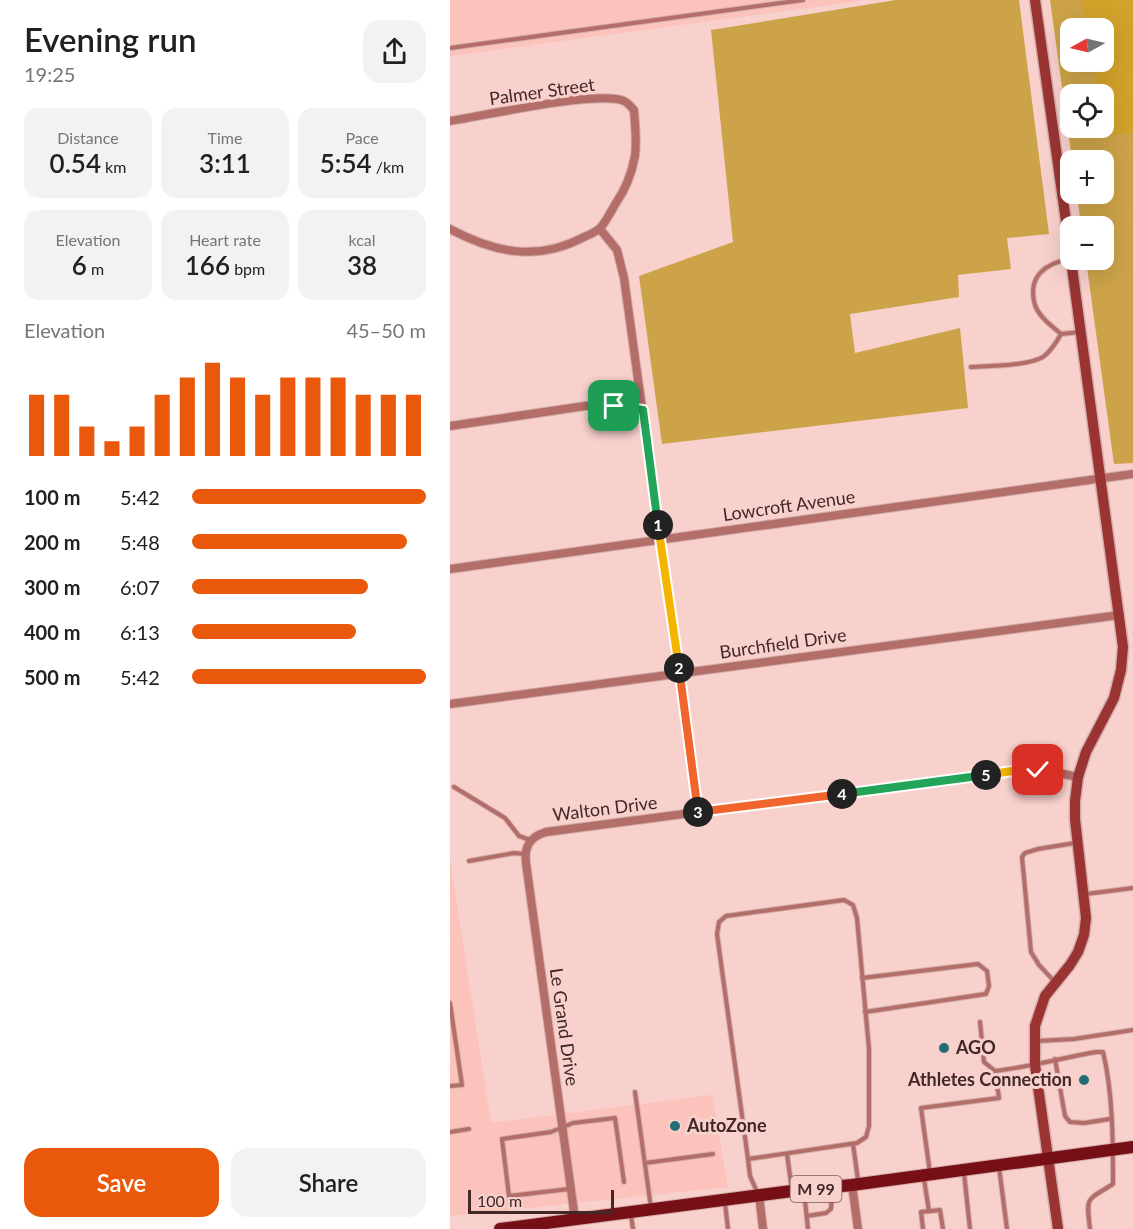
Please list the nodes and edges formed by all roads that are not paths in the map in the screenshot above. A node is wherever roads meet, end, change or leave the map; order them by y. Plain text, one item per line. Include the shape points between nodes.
1 (803, 0) edge
2 (1035, 0) edge
3 (450, 48) edge
4 (450, 122) edge
5 (1065, 216) edge
6 (450, 229) edge
7 (600, 229) junction
8 (1060, 261) edge
9 (1073, 270) edge
10 (1081, 332) junction
11 (1061, 334) junction
12 (971, 368) dead end
13 (643, 410) junction
14 (450, 426) edge
15 (1133, 474) edge
16 (1100, 479) junction
17 (662, 539) junction
18 (450, 569) edge
19 (1120, 615) junction
20 (680, 673) junction
21 (450, 704) edge
22 (1078, 777) junction
23 (454, 787) dead end
24 (698, 813) junction
25 (530, 840) junction
26 (1077, 842) junction
27 (525, 854) junction
28 (469, 861) dead end
29 (1133, 888) edge
30 (1084, 895) junction
31 (862, 978) junction
32 (1055, 983) junction
33 (450, 1003) edge
34 (865, 1012) junction
35 (980, 1022) dead end
36 (1133, 1030) edge
37 (1034, 1041) junction
38 (1055, 1059) junction
39 (1035, 1065) junction
40 (995, 1071) junction
41 (450, 1086) edge
42 (634, 1092) dead end
43 (1110, 1119) junction
44 (563, 1128) junction
45 (469, 1129) dead end
46 (450, 1132) edge
47 (853, 1144) junction
48 (1133, 1147) edge
49 (1113, 1149) junction
50 (713, 1154) dead end
51 (787, 1154) junction
52 (1048, 1158) junction
53 (747, 1159) junction
54 (645, 1163) junction
55 (999, 1164) junction
56 (964, 1169) junction
57 (926, 1174) junction
58 (624, 1182) dead end
59 (856, 1185) junction
60 (832, 1187) junction
61 (571, 1189) junction
62 (798, 1191) junction
63 (759, 1195) junction
64 (724, 1199) junction
65 (651, 1209) junction
66 (631, 1211) junction
67 (928, 1211) junction
68 (807, 1216) junction
69 (577, 1224) edge
70 (561, 1225) edge
71 (536, 1227) edge
72 (505, 1229) edge
73 (633, 1229) edge
74 (728, 1229) edge
75 (763, 1229) edge
76 (808, 1229) edge
77 (858, 1229) edge
78 (923, 1229) edge
79 (943, 1229) edge
80 (970, 1229) edge
81 (1007, 1229) edge
82 (1058, 1229) edge
83 (1090, 1229) edge

1 - 3 lane
2 - 5 street
4 - 7 street, Palmer Street via 579,99 624,101 634,110 634,156 620,198
6 - 7 street via 501,249 526,253 566,247
7 - 13 street via 617,250 624,278
8 - 11 lane via 1044,267 1034,289 1035,306
9 - 10 street
10 - 11 lane
10 - 16 street
11 - 12 lane via 1041,358
13 - 14 street via 585,406
13 - 17 street
15 - 16 street, Lowcroft Avenue
16 - 17 street, Lowcroft Avenue
16 - 19 street
17 - 18 street, Lowcroft Avenue
17 - 20 street
19 - 20 street, Burchfield Drive
19 - 22 street via 1123,647 1114,698 1086,752
20 - 21 street, Burchfield Drive
20 - 24 street
22 - 24 street, Walton Drive via 1019,770
22 - 26 street
23 - 25 lane via 505,818 519,836
24 - 25 street, Walton Drive via 546,832
25 - 27 street, Le Grand Drive
26 - 30 street
26 - 32 lane via 1038,849 1022,857 1031,952
27 - 28 lane
27 - 44 street, Le Grand Drive
29 - 30 lane
30 - 32 street via 1083,935 1074,958
31 - 34 lane
31 - 34 lane via 978,964 987,970 989,986 986,994
31 - 53 lane via 857,918 853,904 844,900 726,916 719,922 717,934
32 - 37 street via 1039,1011
33 - 41 lane via 462,1085
34 - 47 lane via 869,1126 866,1137
35 - 40 lane via 984,1062
36 - 37 lane
37 - 39 street
38 - 39 lane
38 - 43 lane via 1065,1116 1070,1122
38 - 43 lane via 1103,1052
39 - 40 lane
39 - 52 street
40 - 57 lane via 999,1098 921,1108
42 - 54 lane
43 - 49 lane
44 - 58 lane via 573,1123 615,1118
44 - 61 street, Le Grand Drive
44 - 61 lane via 502,1139 509,1196
45 - 46 lane
47 - 51 lane
47 - 59 lane
48 - 49 main road, M 99
49 - 52 main road, M 99
49 - 83 lane via 1113,1185 1090,1197
50 - 54 lane
51 - 53 lane
51 - 62 lane
52 - 55 main road, M 99
52 - 82 street
53 - 63 lane
54 - 65 lane
55 - 56 main road, M 99
55 - 81 lane
56 - 57 main road, M 99
56 - 80 lane
57 - 59 main road, M 99
57 - 67 lane
59 - 60 main road, M 99
59 - 77 street
60 - 62 main road, M 99
60 - 68 lane via 831,1209
61 - 69 street, Le Grand Drive
62 - 63 main road, M 99
62 - 68 lane
63 - 64 main road, M 99
63 - 75 street
64 - 65 main road, M 99
64 - 74 lane
65 - 66 main road, M 99
66 - 69 main road, M 99
66 - 73 lane
67 - 78 lane via 921,1212
67 - 79 lane via 940,1210
68 - 76 lane
69 - 70 main road, M 99
70 - 71 main road, M 99
71 - 72 main road, M 99

